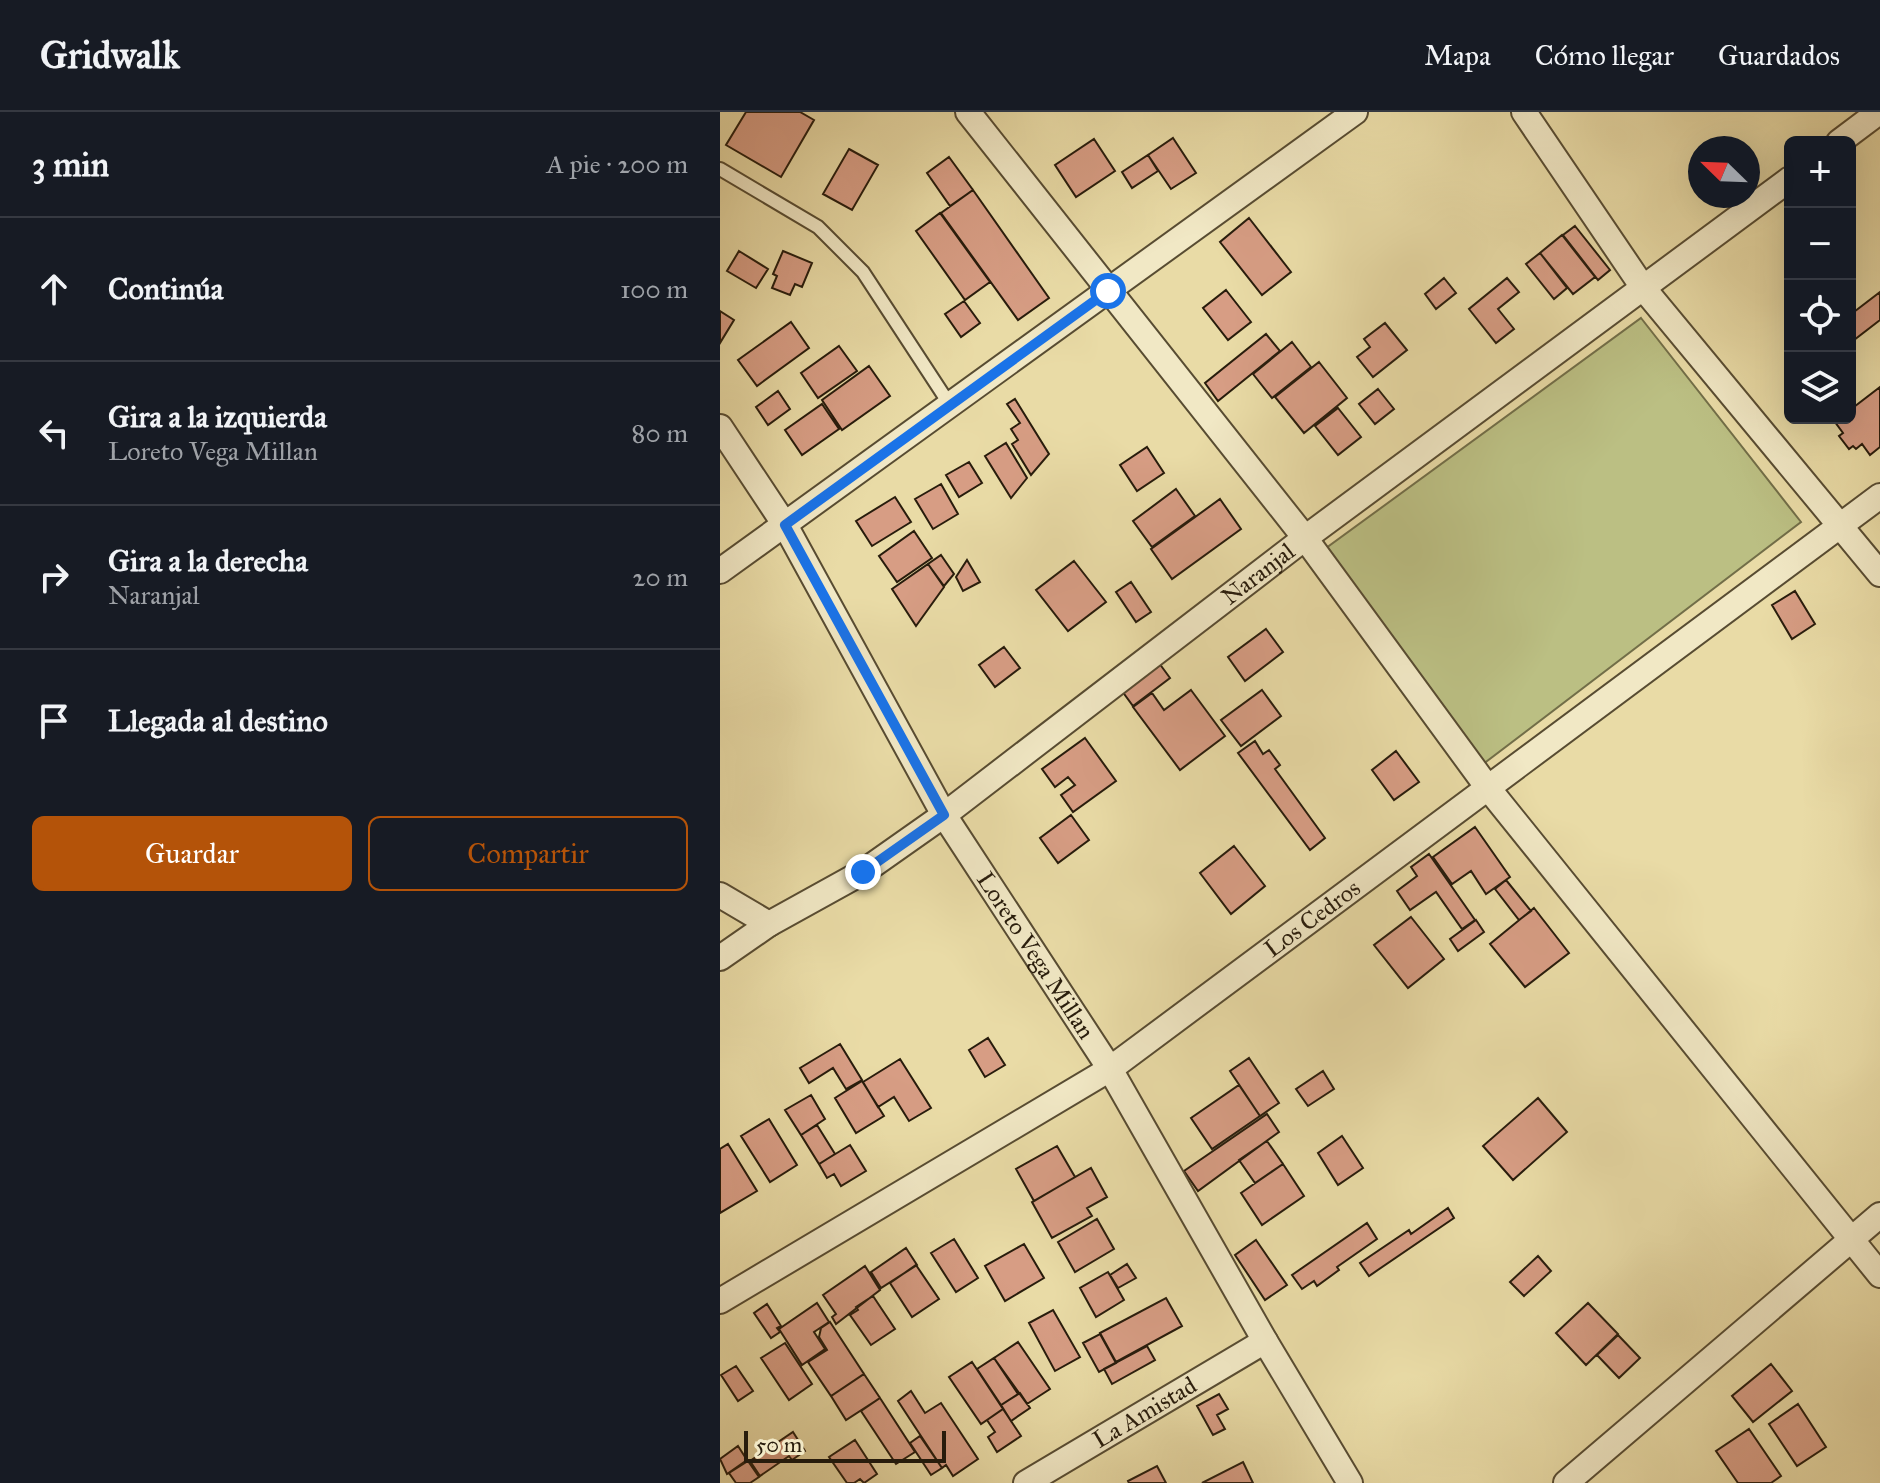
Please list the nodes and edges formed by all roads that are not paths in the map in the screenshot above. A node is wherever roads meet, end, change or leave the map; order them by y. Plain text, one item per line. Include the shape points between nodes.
1 (968, 112) edge
2 (1355, 112) edge
3 (1524, 112) edge
4 (1879, 112) edge
5 (1847, 136) edge
6 (720, 169) edge
7 (1784, 184) edge
8 (1644, 289) junction
9 (1108, 291) junction
10 (950, 405) junction
11 (720, 427) edge
12 (1880, 496) edge
13 (785, 525) junction
14 (1841, 525) junction
15 (1305, 538) junction
16 (720, 571) edge
17 (1880, 574) edge
18 (1488, 788) junction
19 (944, 815) junction
20 (720, 895) edge
21 (769, 924) junction
22 (720, 958) edge
23 (1110, 1069) junction
24 (1880, 1215) edge
25 (1854, 1239) junction
26 (1880, 1275) edge
27 (720, 1301) edge
28 (1265, 1341) junction
29 (1026, 1483) edge
30 (1350, 1483) edge
31 (1566, 1483) edge

1 - 9 street
2 - 9 street
3 - 8 street
4 - 5 street
6 - 10 lane via 818,227 863,272
7 - 8 street, Naranjal
8 - 14 street
8 - 15 street, Naranjal
9 - 10 street
9 - 15 street
10 - 13 street
11 - 13 street, Loreto Vega Millan
12 - 14 street, Los Cedros
13 - 16 street
13 - 19 street, Loreto Vega Millan
14 - 17 street
14 - 18 street, Los Cedros
15 - 18 street
15 - 19 street, Naranjal
18 - 23 street, Los Cedros
18 - 25 street
19 - 21 street, Naranjal via 863,872
19 - 23 street, Loreto Vega Millan
20 - 21 street
21 - 22 street, Naranjal
23 - 27 street, Los Cedros
23 - 28 street, Loreto Vega Millan
24 - 25 street
25 - 26 street
25 - 31 street
28 - 29 street, La Amistad
28 - 30 street, Loreto Vega Millan

